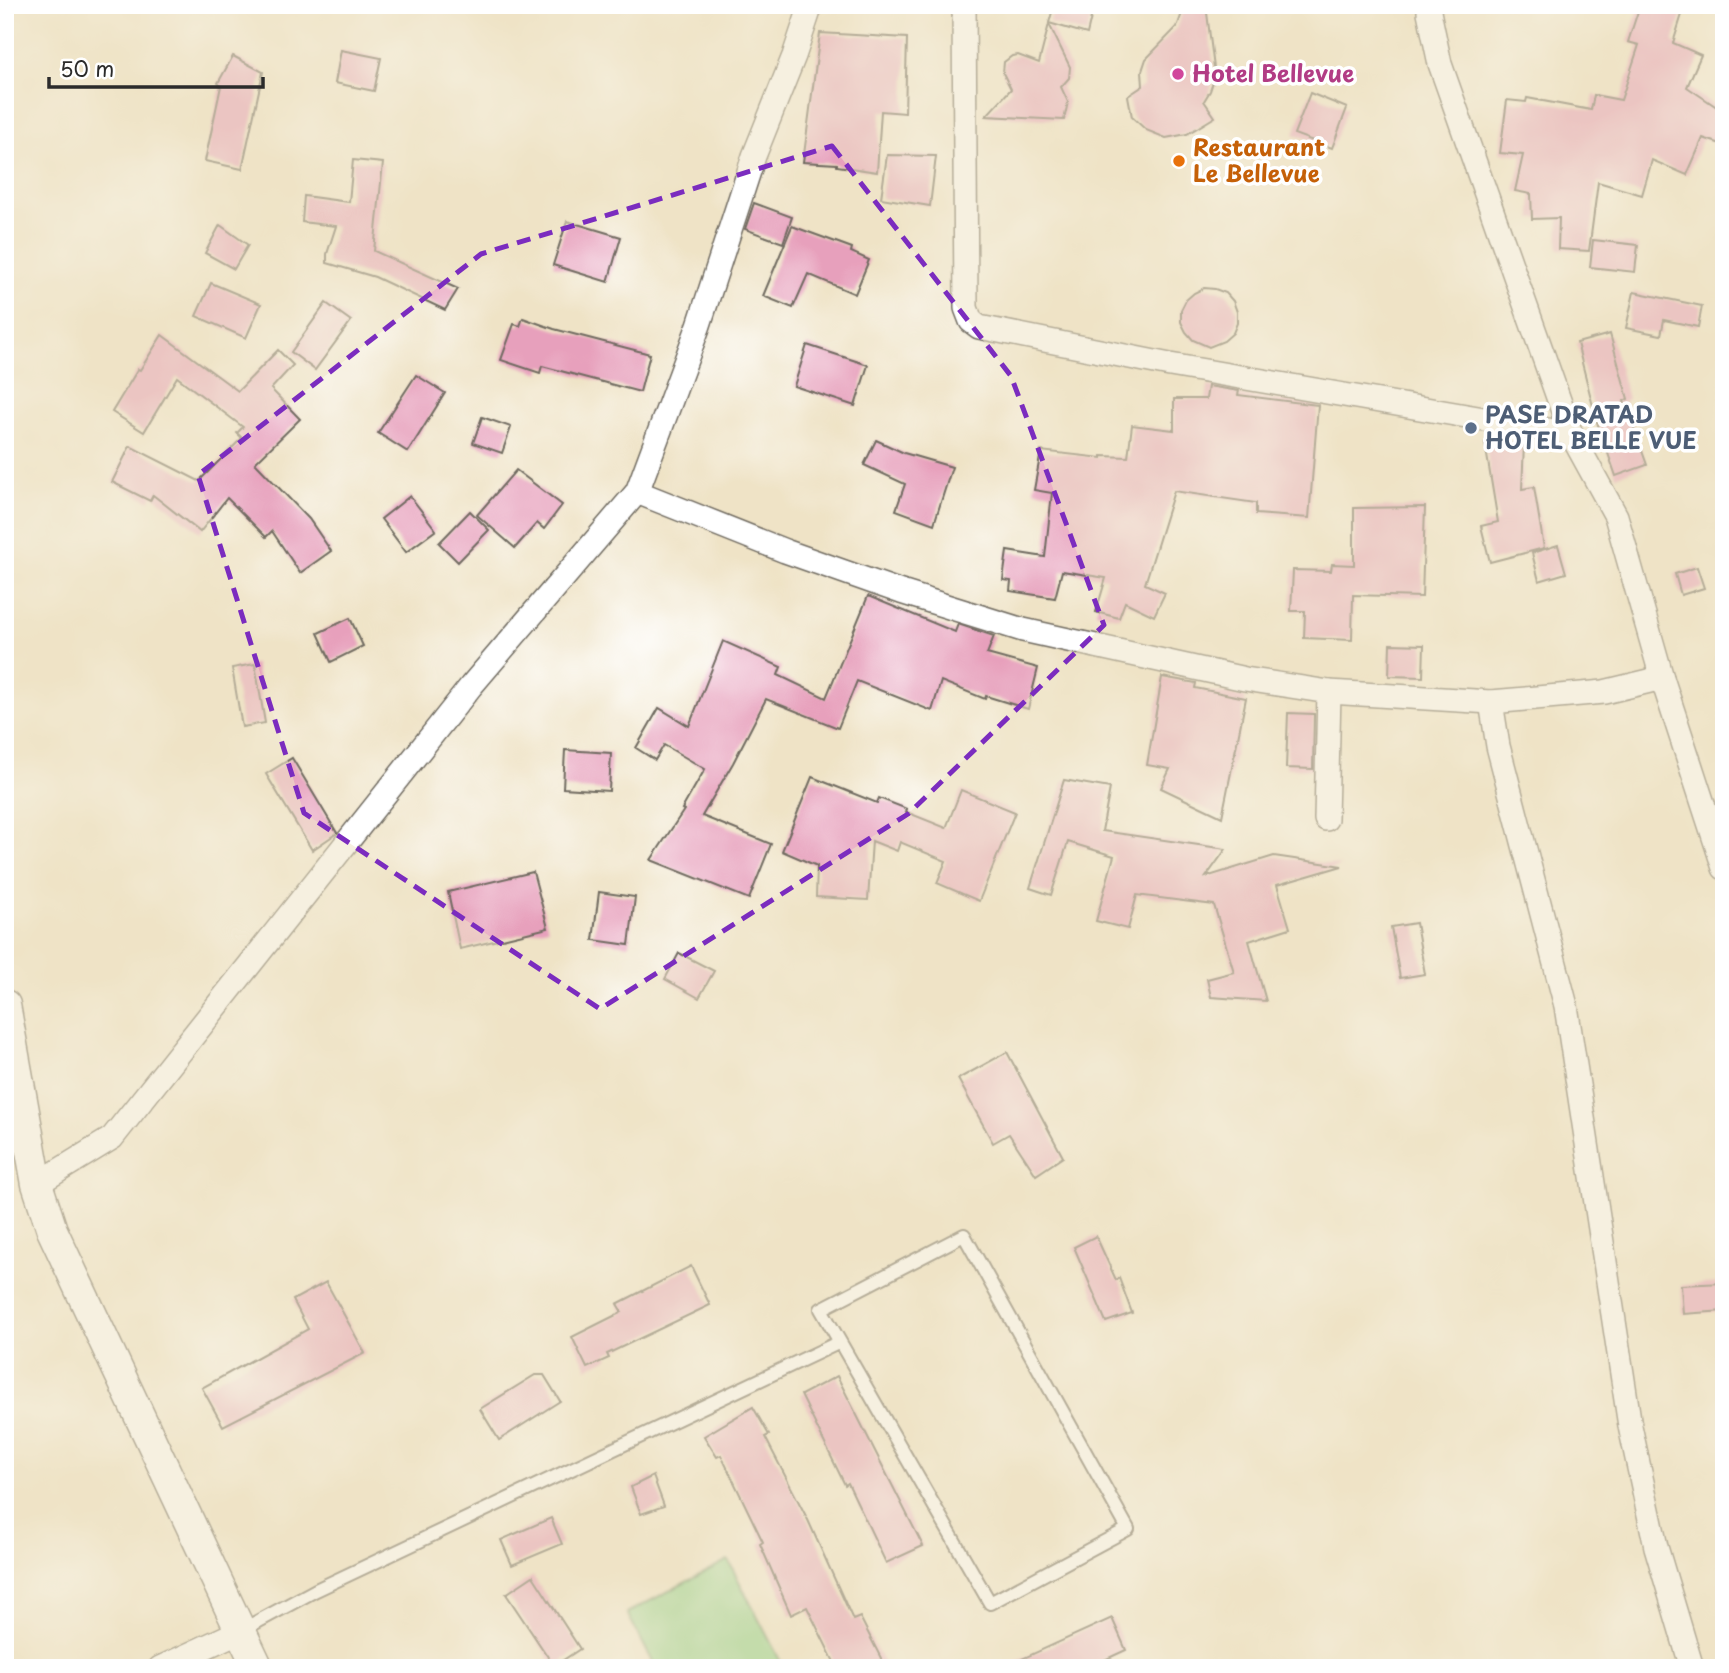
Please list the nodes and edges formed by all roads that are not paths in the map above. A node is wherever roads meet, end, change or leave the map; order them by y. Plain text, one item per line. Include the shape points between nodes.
1 (811, 5) edge
2 (964, 5) edge
3 (1430, 5) edge
4 (1571, 434) junction
5 (636, 492) junction
6 (1662, 678) junction
7 (1329, 692) junction
8 (1491, 702) junction
9 (1326, 819) dead end
10 (1724, 868) edge
11 (5, 1005) edge
12 (37, 1184) junction
13 (840, 1342) junction
14 (242, 1630) junction
15 (160, 1668) edge
16 (258, 1668) edge
17 (1692, 1668) edge

1 - 5 street
2 - 4 street via 965,308 979,327
3 - 4 street via 1440,64
4 - 6 street via 1616,516
5 - 7 street via 901,592 1023,629 1245,679
5 - 12 street via 463,696 112,1138
6 - 8 street via 1604,692
6 - 10 street
7 - 8 street
7 - 9 street
8 - 17 street via 1498,746 1566,1006 1630,1426 1656,1547
11 - 12 street
12 - 14 street via 52,1230
13 - 13 lane via 821,1309 964,1235 1128,1529 990,1603
13 - 14 lane via 316,1590
14 - 15 street
14 - 16 street

